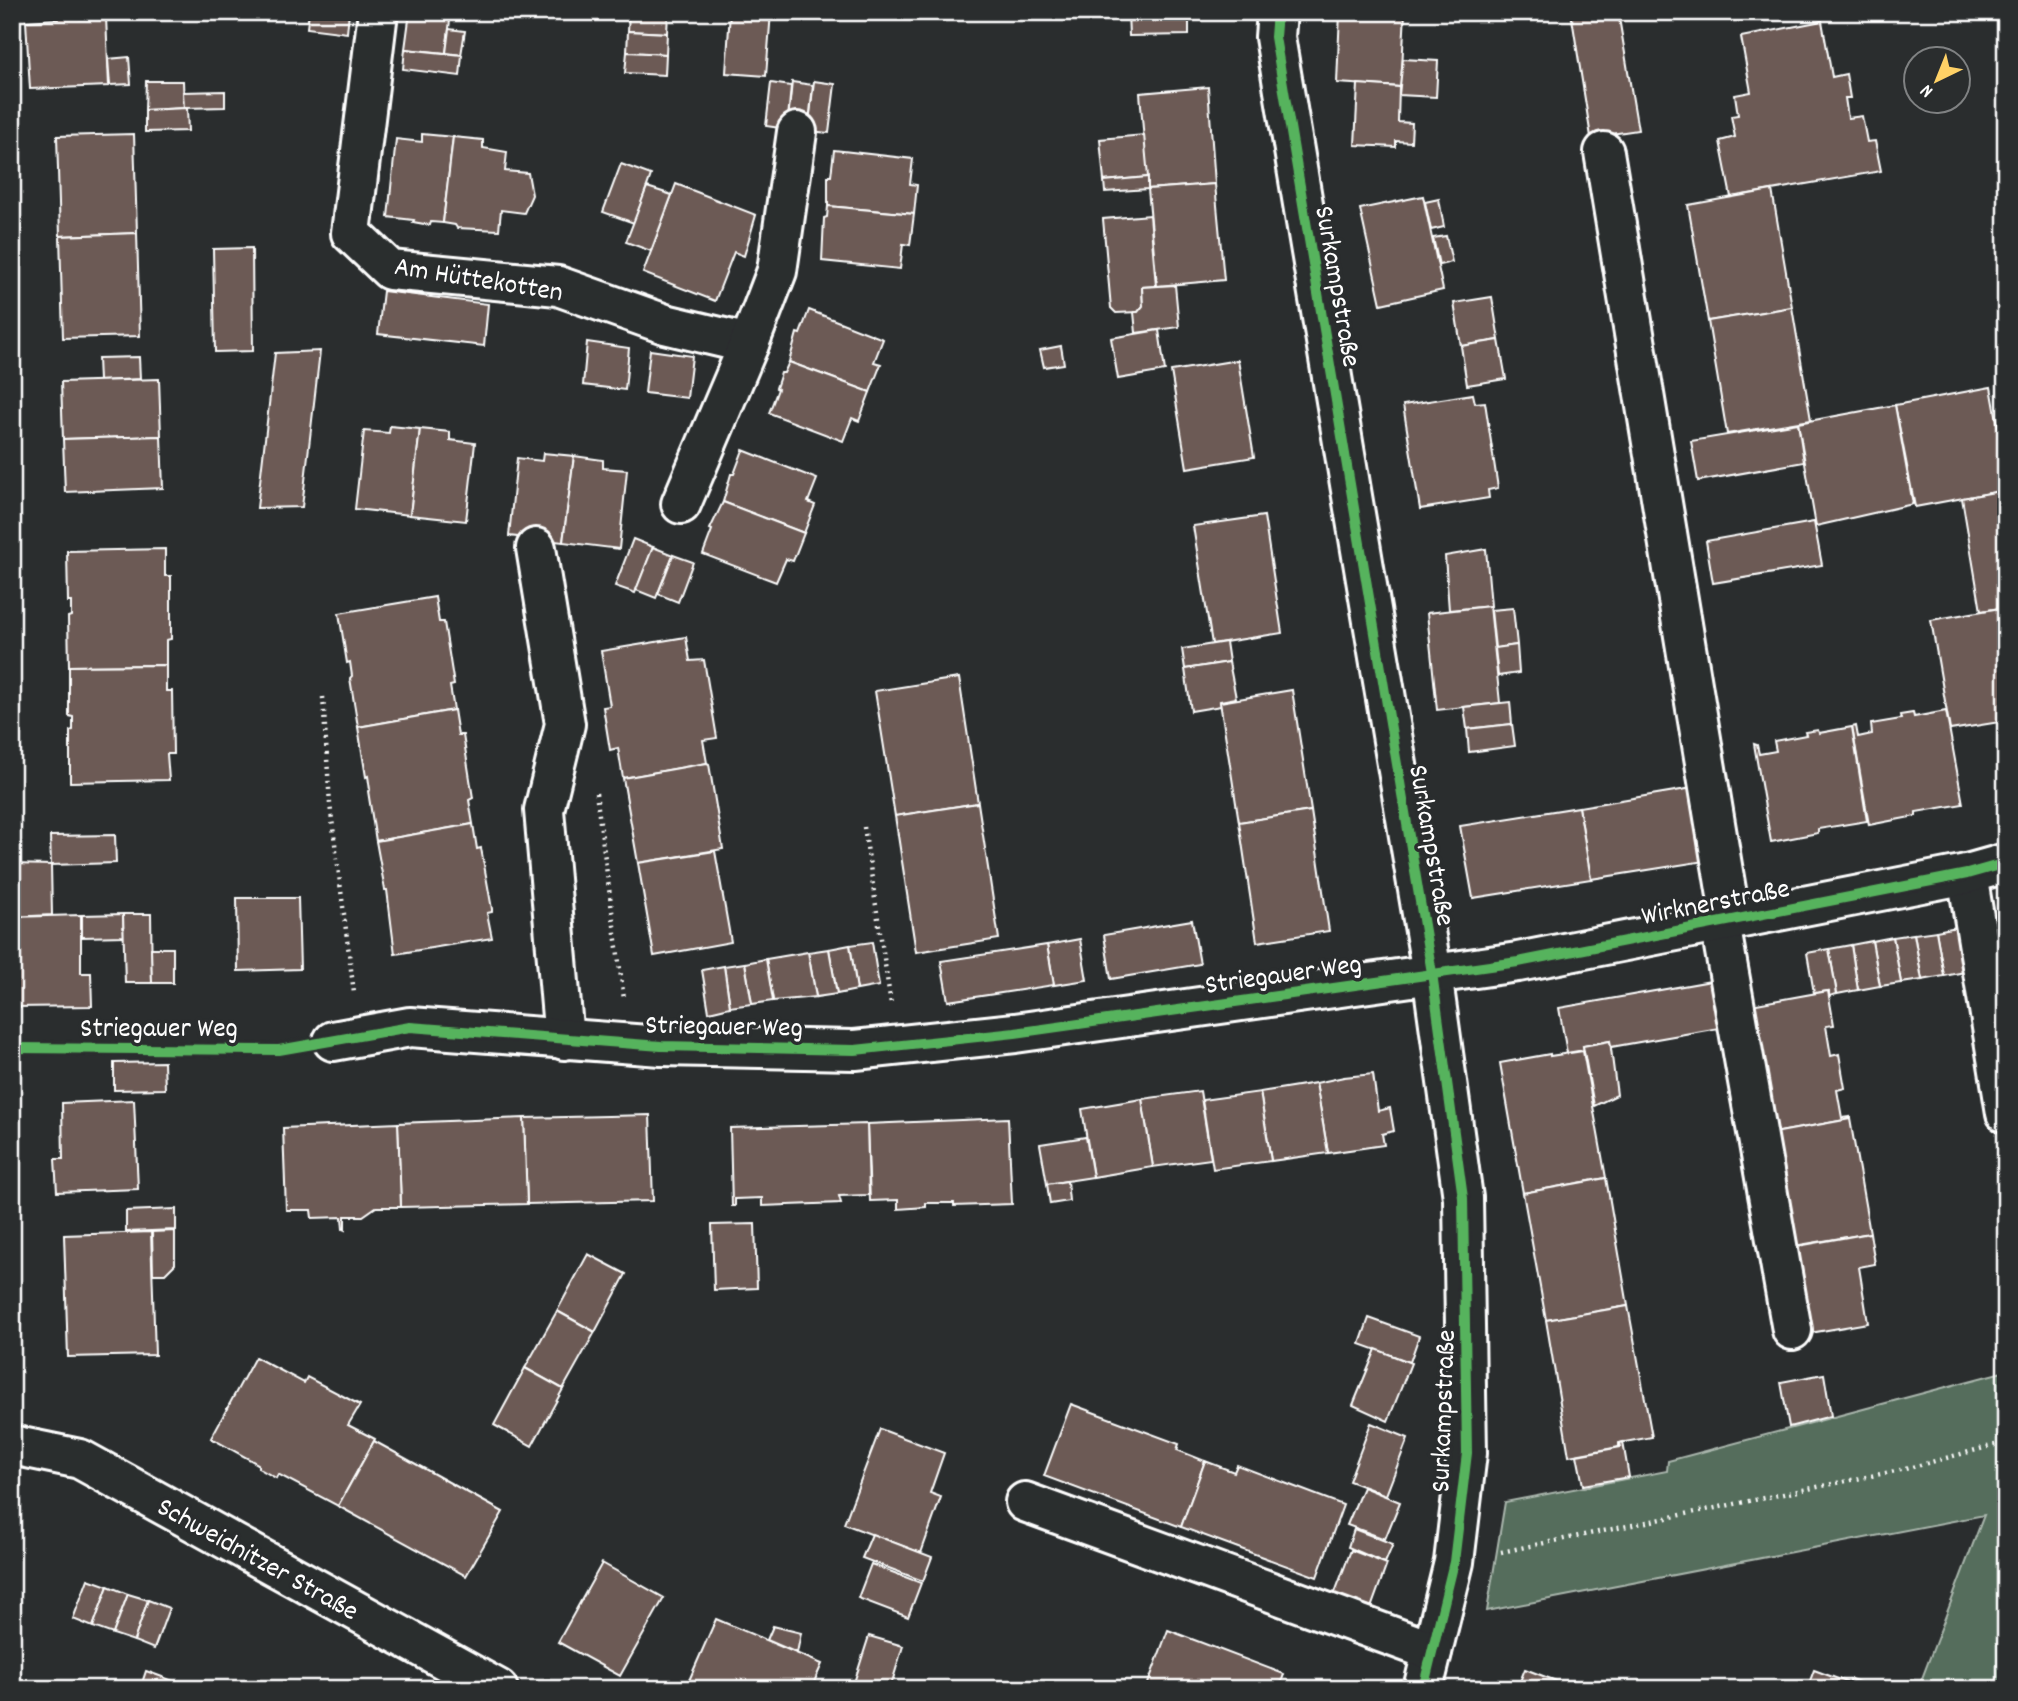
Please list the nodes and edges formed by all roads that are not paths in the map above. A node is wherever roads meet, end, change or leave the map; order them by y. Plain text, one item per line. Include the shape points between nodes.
1 (378, 12) edge
2 (1277, 12) edge
3 (797, 132) dead end
4 (1604, 152) dead end
5 (749, 344) junction
6 (681, 504) dead end
7 (536, 548) dead end
8 (2006, 863) edge
9 (1967, 874) junction
10 (1725, 921) junction
11 (1432, 973) junction
12 (346, 1038) road end
13 (564, 1040) junction
14 (2006, 1113) edge
15 (1791, 1331) dead end
16 (12, 1445) edge
17 (1025, 1503) dead end
18 (1432, 1651) junction
19 (498, 1689) edge
20 (1423, 1689) edge

1 - 5 street, Am Hüttekotten via 351,233 390,270 558,286 665,324
2 - 11 street, Surkampstraße via 1275,37
3 - 5 street via 777,271
4 - 10 street
5 - 6 street
7 - 13 street via 565,724 544,810
8 - 9 street, Wirknerstraße
9 - 10 street, Wirknerstraße
9 - 14 street
10 - 11 street, Wirknerstraße via 1518,962
10 - 15 street
11 - 13 street, Striegauer Weg via 1015,1033 855,1050
11 - 18 street, Surkampstraße via 1463,1198 1467,1453 1454,1562
12 - 13 street, Striegauer Weg via 410,1027
16 - 19 street, Schweidnitzer Straße via 80,1459
17 - 18 street
18 - 20 street, Surkampstraße

